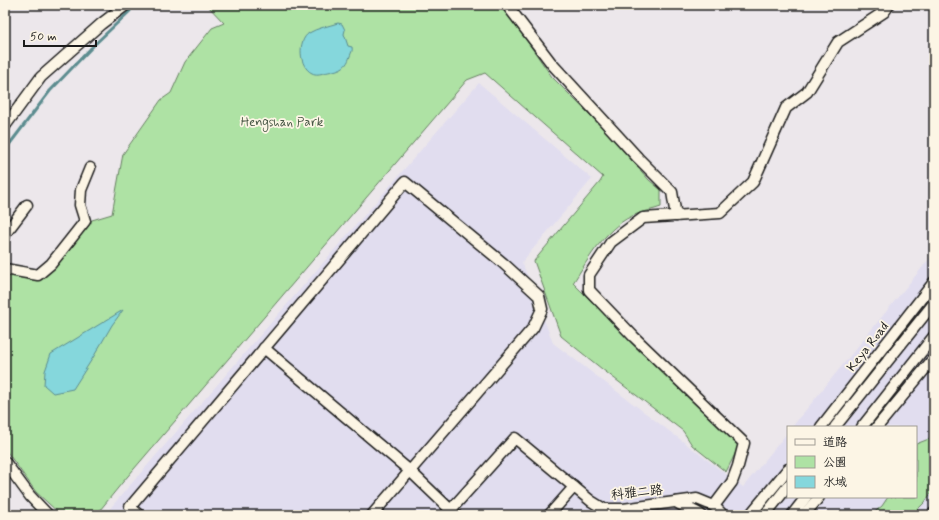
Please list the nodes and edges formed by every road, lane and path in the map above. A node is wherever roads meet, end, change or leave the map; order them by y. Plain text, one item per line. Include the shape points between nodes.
1 (507, 5) edge
2 (889, 5) edge
3 (123, 7) edge
4 (5, 126) edge
5 (90, 168) dead end
6 (27, 205) dead end
7 (676, 216) junction
8 (5, 234) edge
9 (5, 269) edge
10 (934, 282) edge
11 (934, 303) edge
12 (934, 336) edge
13 (264, 348) junction
14 (934, 358) edge
15 (822, 426) edge
16 (836, 426) edge
17 (863, 426) edge
18 (878, 426) edge
19 (5, 462) edge
20 (787, 470) edge
21 (410, 471) junction
22 (787, 487) edge
23 (574, 488) junction
24 (805, 498) edge
25 (818, 498) edge
26 (676, 502) junction
27 (714, 506) junction
28 (451, 513) edge
29 (48, 515) edge
30 (139, 515) edge
31 (372, 515) edge
32 (549, 515) edge
33 (701, 515) edge
34 (723, 515) edge
35 (750, 515) edge
36 (764, 515) edge
37 (792, 515) edge
38 (804, 515) edge

1 - 7 street via 552,64 672,192
2 - 7 street via 884,12 838,42 807,92 786,108 754,182 720,213
3 - 4 street via 100,24 41,77
5 - 9 street via 81,190 80,205 85,221 51,264 38,275
6 - 8 street
7 - 27 street via 643,218 611,242 589,275 589,290 744,443 732,482
10 - 15 street, Keya Road
11 - 16 street, Keya Road
12 - 17 street
13 - 21 street
13 - 21 street via 405,182 503,263 538,296 542,309 533,328
13 - 30 street via 130,507
14 - 18 street
19 - 29 street via 30,496
20 - 35 street
21 - 28 street
21 - 31 street
22 - 36 street
23 - 26 street, 科雅二路 via 604,509
23 - 28 street, 科雅二路 via 515,438
23 - 32 street
24 - 37 street
25 - 38 street
26 - 27 street, 科雅二路 via 697,499
26 - 33 street, 科雅二路 via 687,509 694,509
27 - 34 street, 科雅二路

